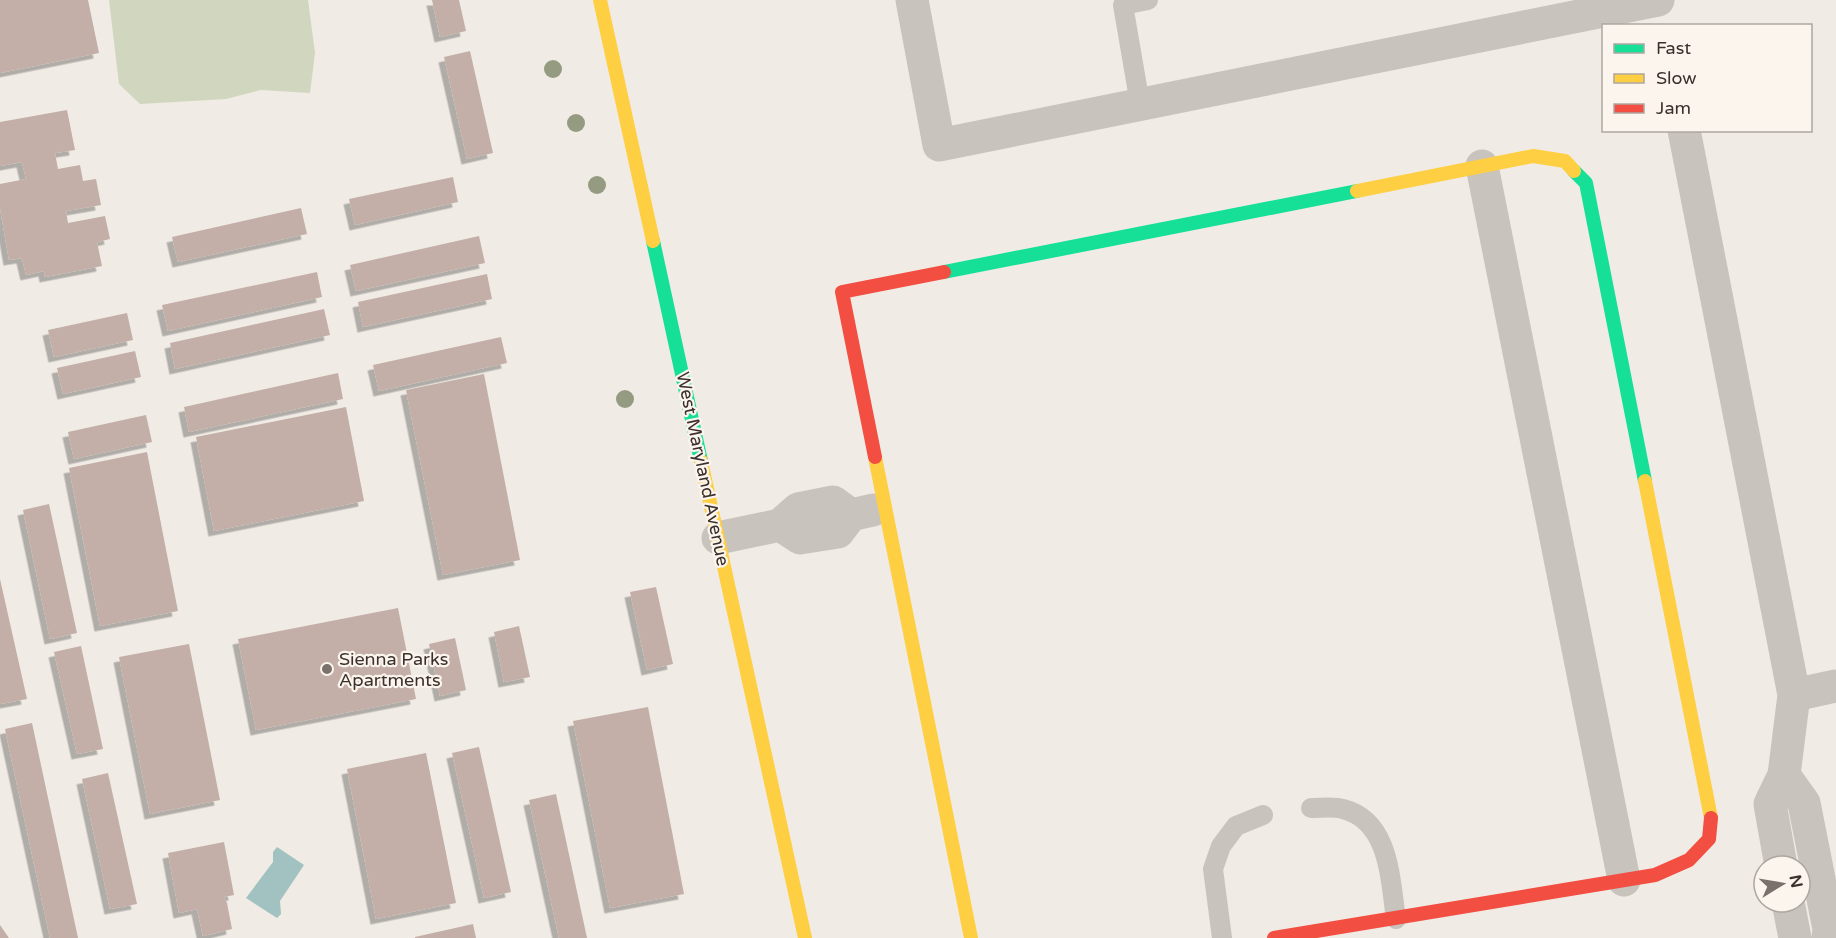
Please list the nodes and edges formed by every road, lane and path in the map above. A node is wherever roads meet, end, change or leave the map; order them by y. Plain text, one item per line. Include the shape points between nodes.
1 (600, 0) edge
2 (912, 0) edge
3 (1148, 0) edge
4 (1658, 0) edge
5 (1564, 9) edge
6 (1664, 24) edge
7 (1140, 104) junction
8 (1684, 132) edge
9 (1482, 166) junction
10 (885, 508) junction
11 (718, 538) junction
12 (1836, 686) edge
13 (1794, 695) junction
14 (1784, 775) junction
15 (1311, 808) dead end
16 (1263, 815) dead end
17 (1779, 854) edge
18 (1624, 880) junction
19 (1790, 914) edge
20 (1396, 918) junction
21 (805, 938) edge
22 (971, 938) edge
23 (1222, 938) edge
24 (1274, 938) edge
25 (1795, 938) edge
26 (1828, 938) edge

1 - 11 street, West Maryland Avenue
2 - 7 street via 939,145
3 - 7 lane via 1123,5
4 - 5 street
4 - 6 street
5 - 7 street
8 - 13 street
9 - 10 street via 842,292
9 - 18 street
9 - 18 street via 1533,156 1565,161 1586,183 1711,816 1709,840 1689,860 1655,875
10 - 11 street via 851,514 838,532 800,538 780,525
10 - 22 street
11 - 21 street, West Maryland Avenue
12 - 13 street
13 - 14 street
14 - 17 street via 1770,804
14 - 26 street via 1804,803
15 - 20 lane via 1343,809 1367,821 1385,848
16 - 23 lane via 1236,826 1221,846 1213,869
18 - 20 street
19 - 25 street
20 - 24 street

